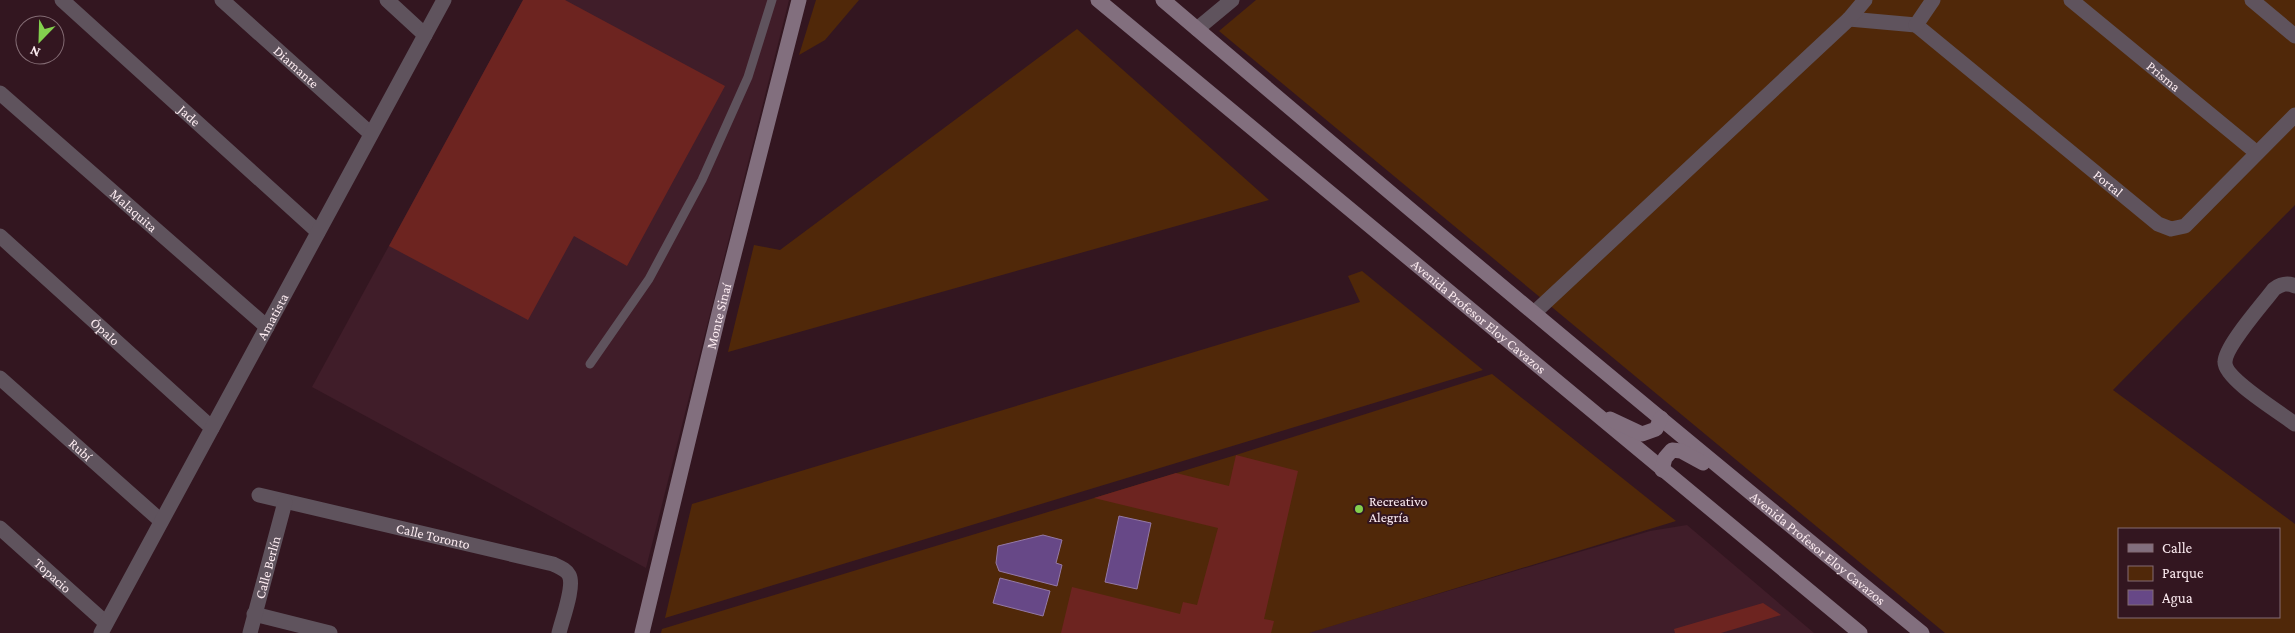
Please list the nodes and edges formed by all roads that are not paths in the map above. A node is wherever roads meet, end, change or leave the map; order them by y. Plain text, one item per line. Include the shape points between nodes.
1 (62, 0) edge
2 (222, 0) edge
3 (387, 0) edge
4 (444, 0) edge
5 (772, 0) edge
6 (799, 0) edge
7 (1098, 0) edge
8 (1164, 0) edge
9 (1865, 0) edge
10 (1934, 0) edge
11 (2071, 0) edge
12 (2252, 0) edge
13 (1230, 1) edge
14 (1849, 18) junction
15 (1916, 25) junction
16 (1197, 29) junction
17 (425, 35) junction
18 (2295, 36) edge
19 (0, 93) edge
20 (2295, 115) edge
21 (371, 134) junction
22 (2257, 153) junction
23 (318, 232) junction
24 (0, 236) edge
25 (2295, 286) edge
26 (1534, 313) junction
27 (267, 327) junction
28 (590, 364) dead end
29 (0, 378) edge
30 (1592, 412) junction
31 (1661, 418) junction
32 (2295, 424) edge
33 (212, 428) junction
34 (1662, 470) junction
35 (1731, 478) junction
36 (260, 495) dead end
37 (285, 502) junction
38 (161, 521) junction
39 (0, 528) edge
40 (254, 614) junction
41 (104, 628) edge
42 (250, 633) edge
43 (330, 633) edge
44 (559, 633) edge
45 (642, 633) edge
46 (1860, 633) edge
47 (1922, 633) edge

1 - 23 street, Jade
2 - 21 street, Diamante
3 - 17 street
4 - 17 street, Amatista
5 - 28 lane via 748,77 702,180 648,279
6 - 45 main road, Monte Sinaí
7 - 30 main road, Avenida Profesor Eloy Cavazos
8 - 16 main road, Avenida Profesor Eloy Cavazos
9 - 14 street
10 - 15 street
11 - 22 street, Prisma
12 - 18 street
13 - 16 street
14 - 15 street
14 - 26 street
15 - 22 street, Portal via 2158,224 2171,229 2185,226
16 - 26 main road, Avenida Profesor Eloy Cavazos
17 - 21 street, Amatista
19 - 27 street, Malaquita
20 - 22 street, Portal
21 - 23 street, Amatista
23 - 27 street, Amatista
24 - 33 street, Ópalo
25 - 32 street via 2280,285 2274,290 2229,348 2225,361 2229,374
26 - 31 main road, Avenida Profesor Eloy Cavazos
27 - 33 street, Amatista
29 - 38 street, Rubí
30 - 31 main road via 1642,434 1656,429
30 - 34 main road, Avenida Profesor Eloy Cavazos
31 - 35 main road, Avenida Profesor Eloy Cavazos
33 - 38 street, Amatista
34 - 35 main road via 1666,455 1677,450
34 - 46 main road, Avenida Profesor Eloy Cavazos
35 - 47 main road, Avenida Profesor Eloy Cavazos
36 - 37 street, Calle Toronto
37 - 40 street, Calle Berlín
37 - 44 street, Calle Toronto via 564,568 571,584
38 - 41 street, Amatista
39 - 41 street, Topacio
40 - 42 street, Calle Berlín
40 - 43 street

